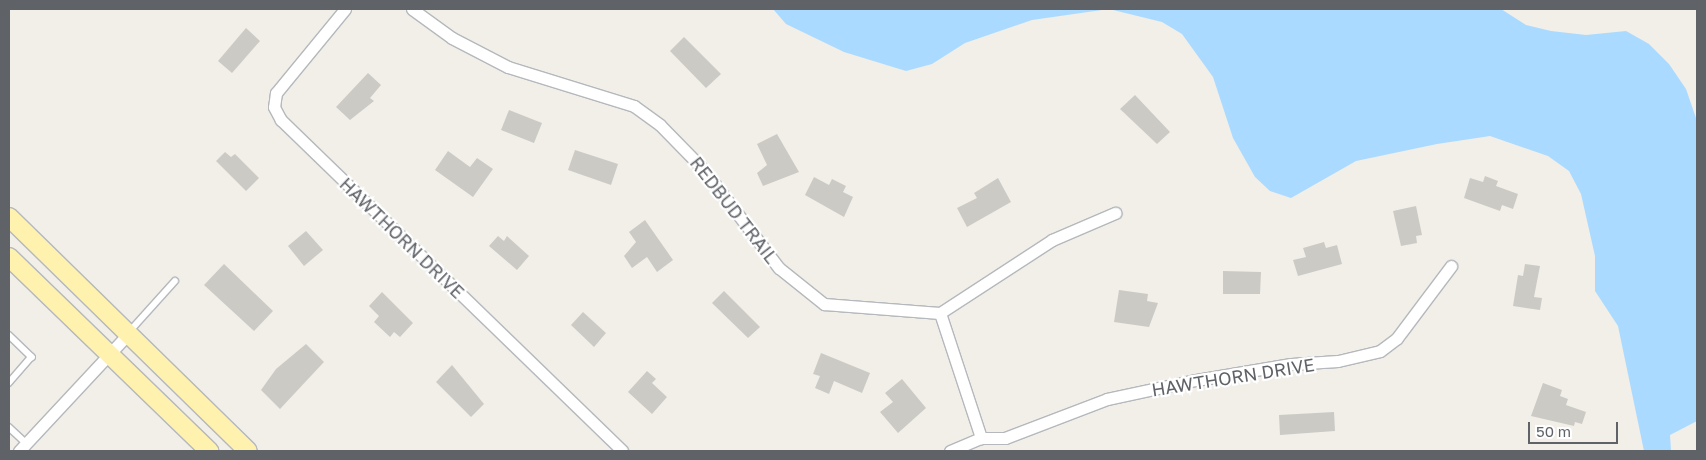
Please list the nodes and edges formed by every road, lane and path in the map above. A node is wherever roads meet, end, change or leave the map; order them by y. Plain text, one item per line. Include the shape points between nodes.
1 (345, 9) edge
2 (412, 9) edge
3 (1115, 213) dead end
4 (9, 217) edge
5 (9, 257) edge
6 (1451, 266) dead end
7 (175, 281) dead end
8 (940, 313) junction
9 (128, 334) junction
10 (9, 335) edge
11 (109, 354) junction
12 (9, 383) edge
13 (9, 427) edge
14 (981, 438) junction
15 (22, 447) edge
16 (209, 451) edge
17 (248, 451) edge
18 (622, 451) edge
19 (950, 451) edge

1 - 18 street, HAWTHORN DRIVE via 276,93 274,107 281,120
2 - 8 street, REDBUD TRAIL via 452,38 508,68 634,106 660,125 705,171 778,268 824,304
3 - 8 street via 1052,240
4 - 9 main road
5 - 11 main road
6 - 14 street, HAWTHORN DRIVE via 1396,338 1380,351 1338,361 1291,364 1125,395 1005,438
7 - 9 lane
8 - 14 street
9 - 11 street
9 - 17 main road
10 - 12 lane via 32,357
11 - 15 street
11 - 16 main road
13 - 15 lane
14 - 19 street, HAWTHORN DRIVE

